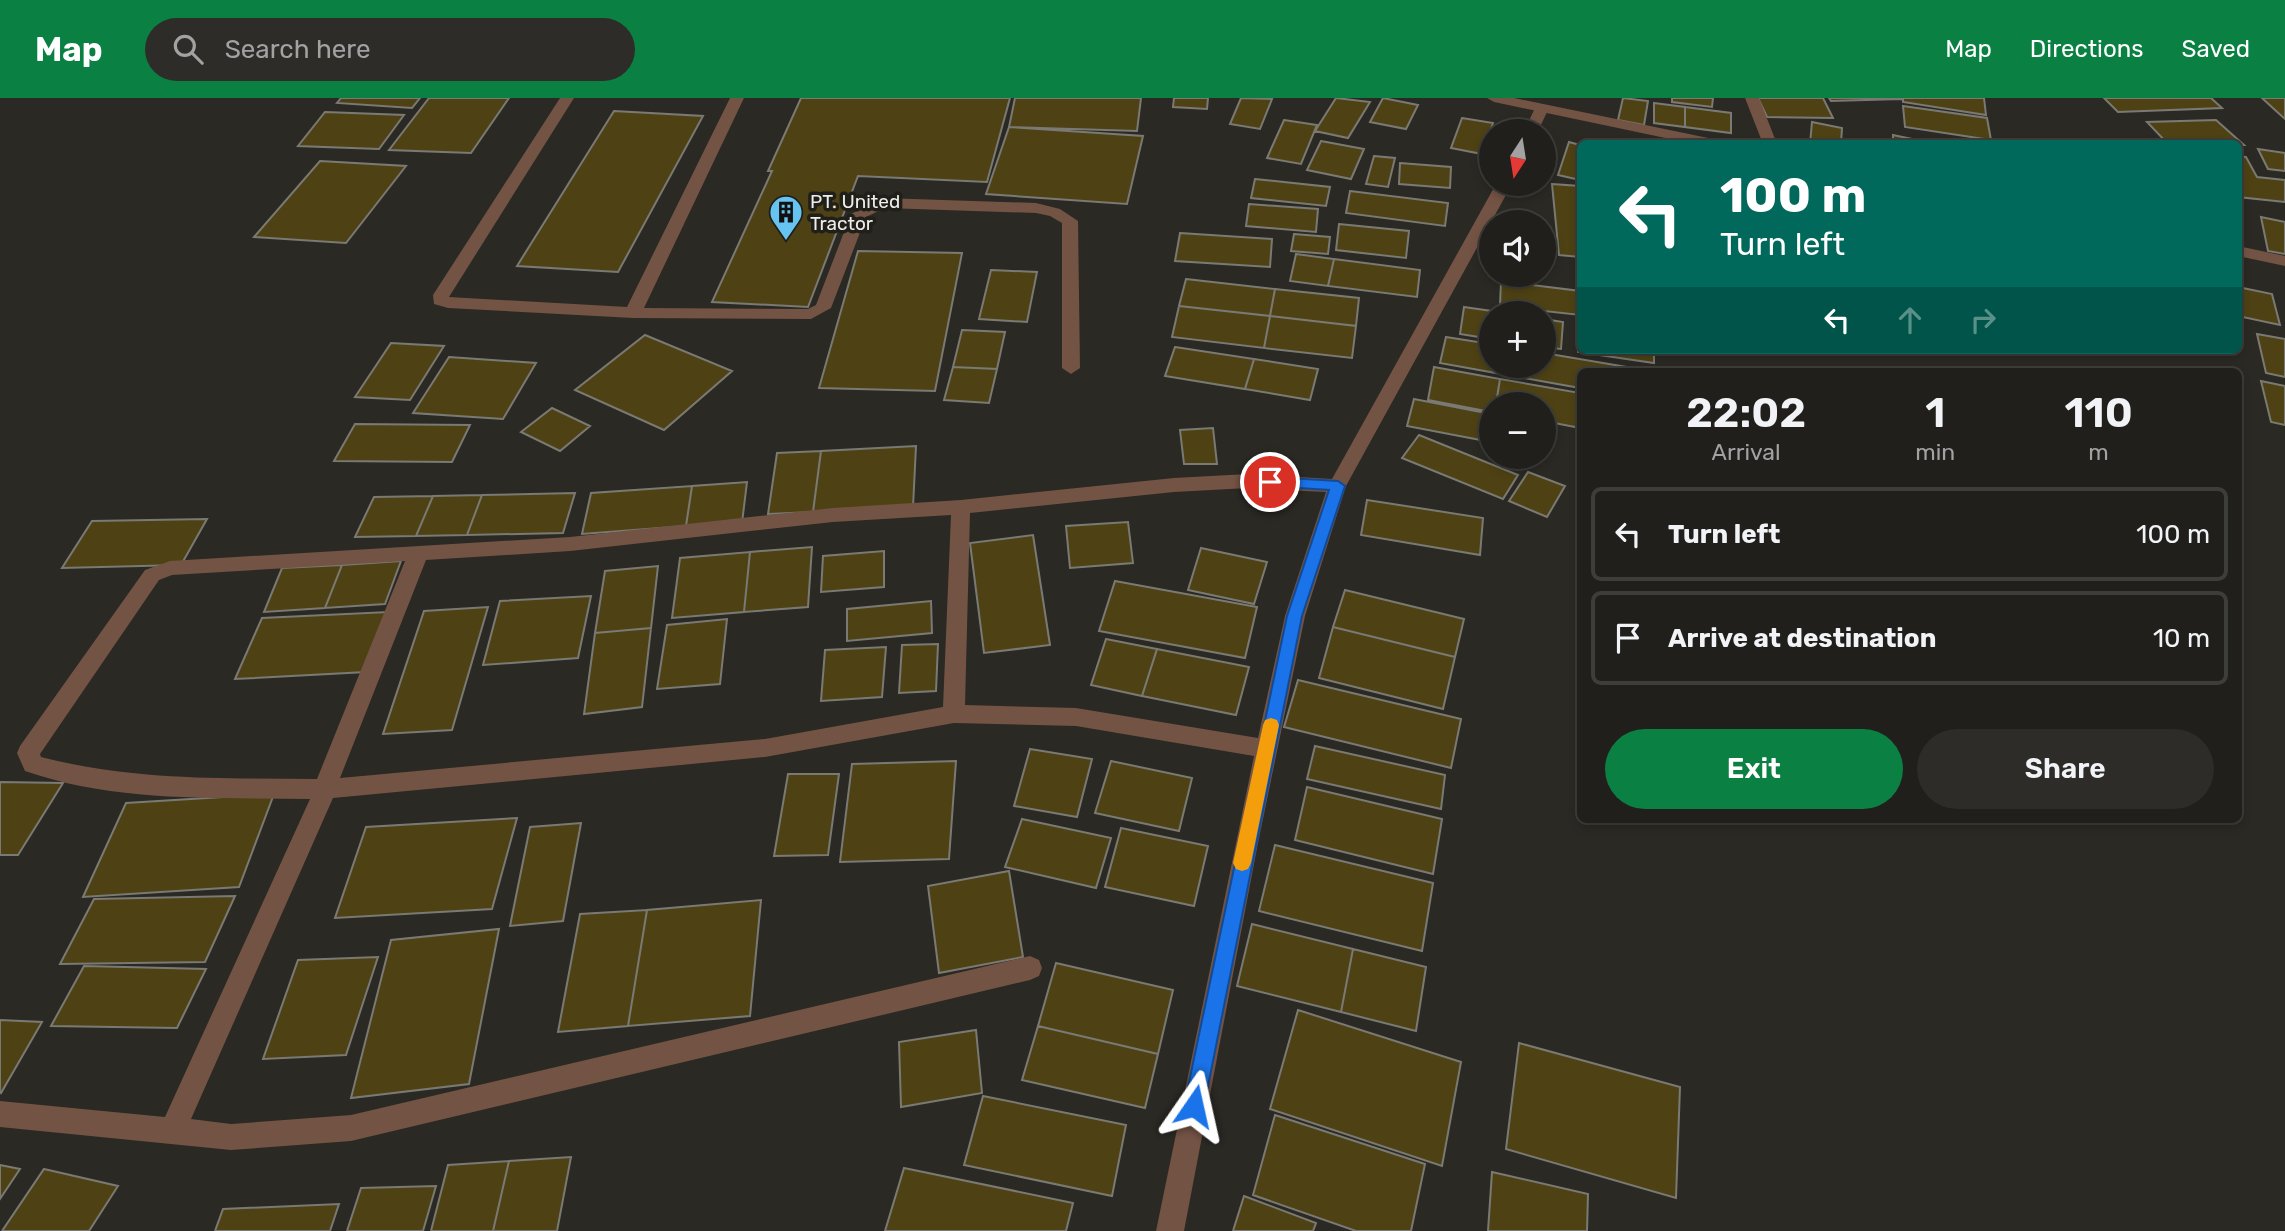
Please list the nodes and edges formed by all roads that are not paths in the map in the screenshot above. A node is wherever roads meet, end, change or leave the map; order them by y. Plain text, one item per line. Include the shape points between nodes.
1 (567, 98) edge
2 (737, 98) edge
3 (1494, 98) edge
4 (1752, 98) edge
5 (1542, 108) junction
6 (1537, 119) edge
7 (1698, 140) edge
8 (1768, 140) edge
9 (1497, 196) edge
10 (2242, 252) edge
11 (2285, 261) edge
12 (633, 313) junction
13 (1070, 368) dead end
14 (1338, 486) junction
15 (961, 507) junction
16 (419, 552) junction
17 (954, 714) junction
18 (1266, 749) junction
19 (322, 789) junction
20 (1030, 968) dead end
21 (0, 1114) edge
22 (172, 1131) junction
23 (1170, 1231) edge

1 - 12 street via 440,300
2 - 12 street
3 - 5 street
4 - 8 street
5 - 6 street
5 - 7 street
9 - 14 street
10 - 11 street
12 - 13 street via 811,314 824,308 859,214 867,208 883,202 1036,208 1070,221
14 - 15 street via 1248,481 1174,485
14 - 18 street via 1294,616
15 - 16 street via 570,544
15 - 17 street
16 - 19 street
16 - 19 street via 190,565 152,575 28,753 33,764 44,767 153,787
17 - 18 street via 1076,718
17 - 19 street via 765,748
18 - 23 street
19 - 22 street via 306,836
20 - 22 street via 351,1128 231,1137
21 - 22 street

